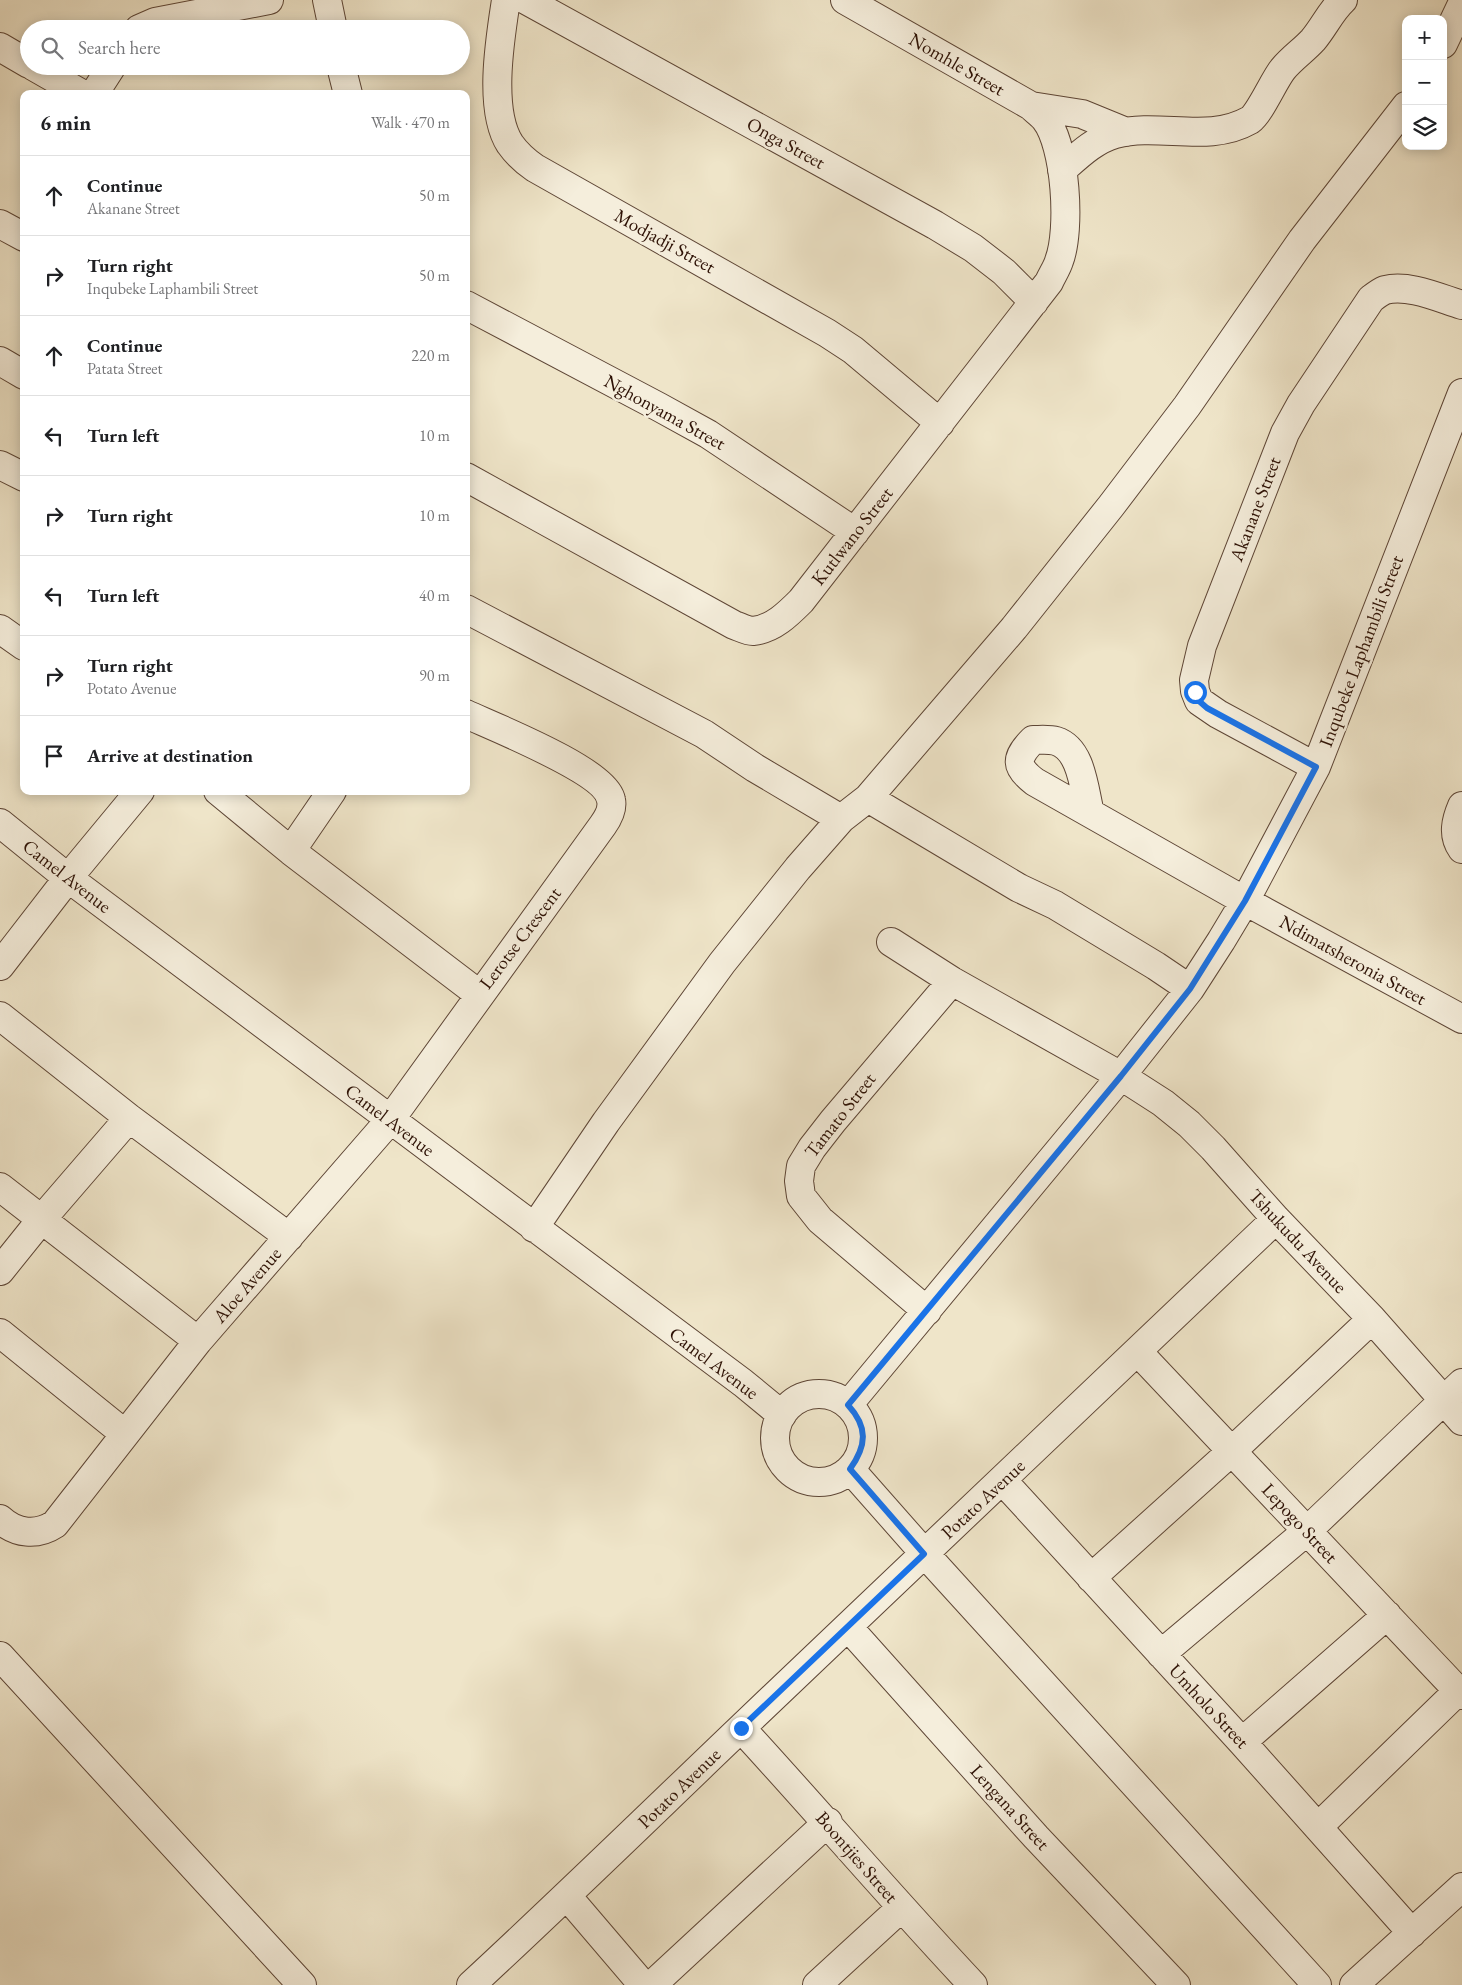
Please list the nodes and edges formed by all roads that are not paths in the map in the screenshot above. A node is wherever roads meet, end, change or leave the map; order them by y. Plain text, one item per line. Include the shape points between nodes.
1 (269, 0) edge
2 (327, 0) edge
3 (506, 0) edge
4 (526, 0) edge
5 (845, 0) edge
6 (1343, 0) edge
7 (1462, 4) edge
8 (165, 20) edge
9 (331, 20) edge
10 (1447, 36) edge
11 (0, 47) edge
12 (20, 59) edge
13 (49, 75) edge
14 (106, 75) edge
15 (343, 75) edge
16 (75, 90) edge
17 (97, 90) edge
18 (347, 90) edge
19 (1031, 106) junction
20 (1402, 111) edge
21 (1126, 132) junction
22 (1056, 141) joint
23 (1062, 170) junction
24 (0, 224) edge
25 (20, 235) edge
26 (1034, 302) junction
27 (1462, 305) edge
28 (470, 307) edge
29 (0, 361) edge
30 (20, 373) edge
31 (1462, 393) edge
32 (940, 423) junction
33 (0, 465) edge
34 (20, 475) edge
35 (470, 478) edge
36 (855, 532) junction
37 (470, 611) edge
38 (0, 629) edge
39 (20, 643) edge
40 (470, 716) edge
41 (1316, 767) junction
42 (137, 795) edge
43 (223, 795) edge
44 (329, 795) edge
45 (868, 798) junction
46 (1462, 806) edge
47 (1090, 813) dead end
48 (841, 819) junction
49 (0, 823) edge
50 (1462, 849) edge
51 (291, 851) junction
52 (68, 878) junction
53 (1245, 901) junction
54 (891, 942) dead end
55 (0, 966) edge
56 (952, 981) junction
57 (1190, 989) junction
58 (480, 995) junction
59 (0, 1016) edge
60 (1462, 1019) edge
61 (1121, 1076) junction
62 (129, 1118) junction
63 (390, 1120) junction
64 (0, 1187) edge
65 (1276, 1219) junction
66 (41, 1220) junction
67 (534, 1228) junction
68 (289, 1236) junction
69 (0, 1271) edge
70 (927, 1311) junction
71 (1372, 1319) junction
72 (0, 1333) edge
73 (198, 1341) junction
74 (1138, 1352) junction
75 (1452, 1391) edge
76 (848, 1405) junction
77 (782, 1415) junction
78 (1462, 1421) edge
79 (125, 1434) junction
80 (1232, 1451) junction
81 (850, 1469) junction
82 (1002, 1481) junction
83 (0, 1519) edge
84 (1307, 1531) junction
85 (924, 1554) junction
86 (1092, 1578) junction
87 (1387, 1615) junction
88 (848, 1626) junction
89 (1161, 1654) junction
90 (0, 1656) edge
91 (1460, 1693) edge
92 (741, 1728) junction
93 (1242, 1742) junction
94 (828, 1822) junction
95 (1319, 1826) junction
96 (1462, 1887) edge
97 (567, 1896) junction
98 (901, 1908) junction
99 (1412, 1933) junction
100 (302, 1985) edge
101 (471, 1985) edge
102 (643, 1985) edge
103 (652, 1985) edge
104 (817, 1985) edge
105 (973, 1985) edge
106 (1176, 1985) edge
107 (1317, 1985) edge
108 (1354, 1985) edge

1 - 8 street
2 - 9 street
3 - 32 street, Modjadji Street via 499,47 499,105 509,143 522,158 827,333
4 - 26 street, Onga Street via 935,225 1004,272
5 - 19 street, Nomhle Street
6 - 21 street via 1312,41 1283,69 1252,118 1218,131 1163,129
7 - 10 street
11 - 12 street
13 - 16 street
14 - 17 street
15 - 18 street
19 - 21 street via 1082,114
19 - 22 street, Nomhle Street via 1045,119
20 - 45 street via 1302,240 1187,406 1111,506 1014,628
21 - 23 street via 1099,141
22 - 23 street, Kutlwano Street
23 - 26 street, Kutlwano Street via 1065,218 1060,261
24 - 25 street
26 - 32 street, Kutlwano Street
27 - 41 street, Akanane Street via 1396,288 1382,291 1371,299 1285,433 1202,646 1194,680 1199,701
28 - 36 street, Nghonyama Street via 708,434
29 - 30 street
31 - 41 street, Inqubeke Laphambili Street
32 - 36 street, Kutlwano Street
33 - 34 street
35 - 36 street, Kutlwano Street via 734,625 752,631 786,616
37 - 48 street via 704,734
38 - 39 street
40 - 58 street, Lerotse Crescent via 589,774 608,791 611,800 610,814 603,825
41 - 53 street, Inqubeke Laphambili Street
42 - 52 street
43 - 51 street, Lerotse Crescent
44 - 51 street
45 - 48 street
45 - 57 street via 1019,888 1055,905
46 - 50 street via 1456,831 1456,841
47 - 53 street, Ndimatsheronia Street
48 - 67 street via 722,964 606,1122
49 - 52 street, Camel Avenue
51 - 58 street, Lerotse Crescent
52 - 55 street
52 - 63 street, Camel Avenue
53 - 57 street, Inqubeke Laphambili Street
53 - 60 street, Ndimatsheronia Street
54 - 56 street
56 - 61 street
56 - 70 street, Tamato Street via 812,1148 801,1166 799,1182 801,1196 820,1220
57 - 61 street, Inqubeke Laphambili Street
58 - 63 street
59 - 62 street, Aloe Avenue
61 - 65 street, Tshukudu Avenue via 1189,1124
61 - 70 street, Inqubeke Laphambili Street
62 - 66 street
62 - 68 street, Aloe Avenue
63 - 67 street, Camel Avenue
63 - 68 street
64 - 66 street
65 - 71 street, Tshukudu Avenue
65 - 74 street, Potato Avenue
66 - 69 street
66 - 73 street
67 - 77 street, Camel Avenue
68 - 73 street, Aloe Avenue
70 - 76 street, Inqubeke Laphambili Street
71 - 75 street, Tshukudu Avenue
71 - 80 street
72 - 79 street
73 - 79 street, Aloe Avenue
74 - 80 street, Lepogo Street
74 - 82 street, Potato Avenue
75 - 78 street, Tshukudu Avenue
75 - 84 street
76 - 77 street via 836,1397 807,1395 794,1401
76 - 81 street via 863,1429 859,1457
77 - 81 street via 775,1438 777,1452 795,1475 809,1481 824,1482 838,1478
79 - 83 street, Aloe Avenue via 56,1524 27,1532 8,1527
80 - 84 street, Lepogo Street
80 - 86 street
81 - 85 street
82 - 85 street, Potato Avenue
82 - 86 street, Umholo Street
84 - 87 street, Lepogo Street
84 - 89 street
85 - 88 street, Potato Avenue
85 - 107 street
86 - 89 street, Umholo Street
87 - 91 street, Lepogo Street
87 - 93 street
88 - 92 street, Potato Avenue
88 - 106 street, Lengana Street via 1036,1837
89 - 93 street, Umholo Street
90 - 100 street
91 - 95 street
92 - 94 street, Boontjies Street
92 - 97 street, Potato Avenue
93 - 95 street, Umholo Street
94 - 98 street, Boontjies Street
94 - 103 street
95 - 99 street, Umholo Street
96 - 99 street
97 - 101 street, Potato Avenue
97 - 102 street
98 - 104 street
98 - 105 street, Boontjies Street
99 - 108 street

